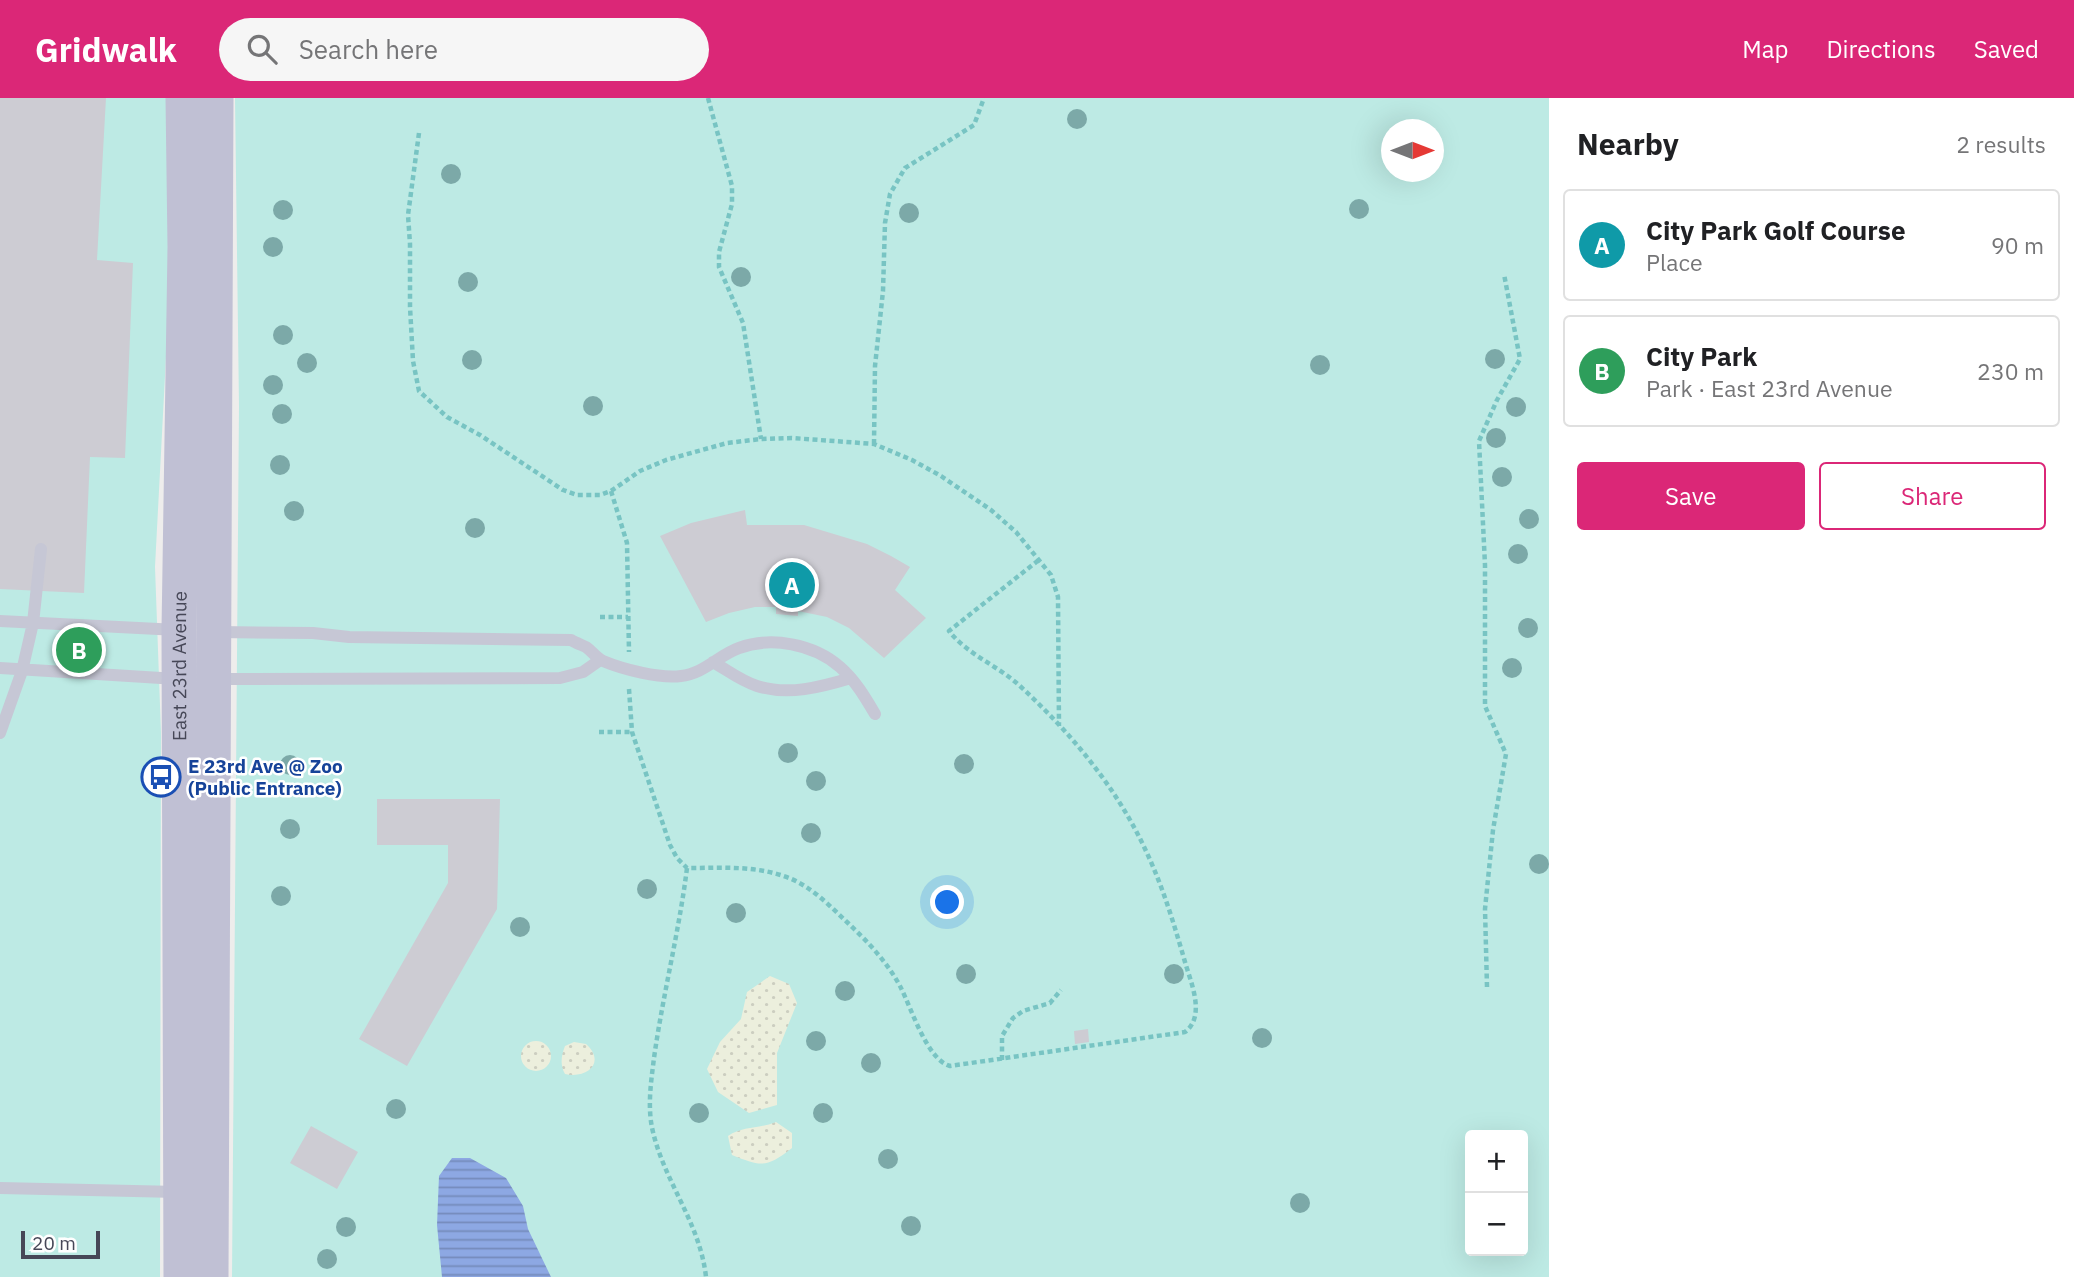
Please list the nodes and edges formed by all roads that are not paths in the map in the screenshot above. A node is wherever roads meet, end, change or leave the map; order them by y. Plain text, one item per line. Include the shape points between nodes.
1 (183, 98) edge
2 (216, 98) edge
3 (41, 549) dead end
4 (0, 621) edge
5 (33, 623) junction
6 (196, 631) junction
7 (600, 660) junction
8 (713, 662) junction
9 (0, 668) edge
10 (22, 671) junction
11 (851, 678) junction
12 (196, 680) junction
13 (875, 714) dead end
14 (0, 733) edge
15 (0, 1188) edge
16 (181, 1192) junction
17 (181, 1277) edge
18 (211, 1277) edge

1 - 6 main road, East 23rd Avenue
2 - 6 main road, East 23rd Avenue
3 - 5 lane
4 - 5 lane
5 - 6 lane
5 - 10 lane
6 - 7 lane via 572,640
6 - 12 main road, East 23rd Avenue
7 - 8 lane via 679,677
7 - 12 lane via 583,672 561,678
8 - 11 lane via 751,684 777,690 807,689
8 - 11 lane via 737,648 785,643 817,652
9 - 10 lane
10 - 12 lane
10 - 14 lane
11 - 13 lane
12 - 16 main road, East 23rd Avenue
12 - 18 main road, East 23rd Avenue
15 - 16 lane
16 - 17 main road, East 23rd Avenue

